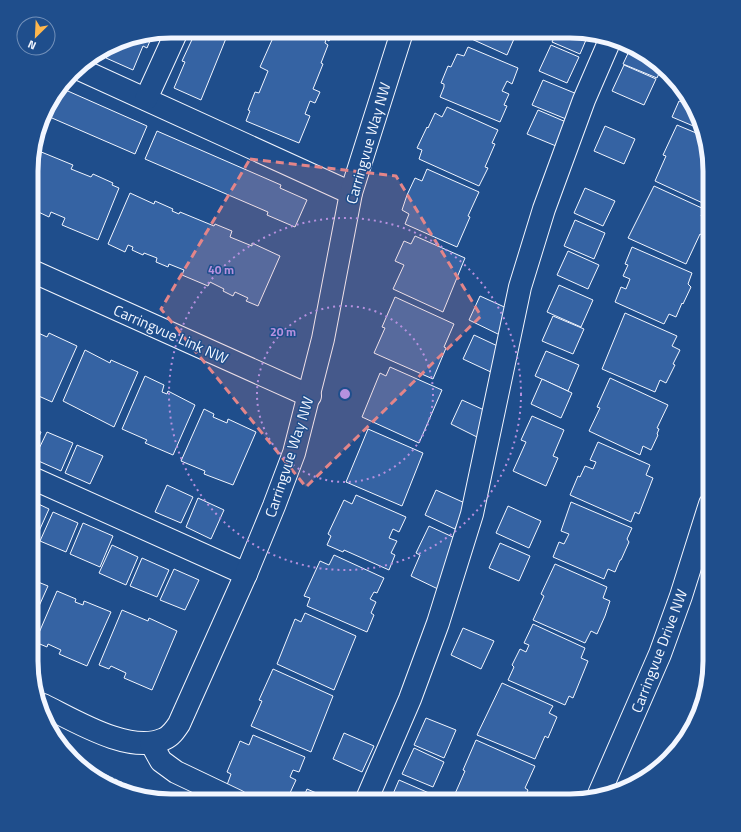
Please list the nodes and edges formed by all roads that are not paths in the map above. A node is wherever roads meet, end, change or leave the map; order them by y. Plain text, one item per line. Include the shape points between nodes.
1 (174, 38) edge
2 (400, 38) edge
3 (608, 44) edge
4 (83, 71) edge
5 (146, 99) junction
6 (351, 193) junction
7 (38, 274) edge
8 (310, 396) junction
9 (38, 481) edge
10 (703, 526) edge
11 (246, 574) junction
12 (46, 706) edge
13 (151, 743) junction
14 (602, 790) edge
15 (222, 794) edge
16 (369, 794) edge

1 - 5 street
2 - 6 street, Carringvue Way NW
3 - 16 street via 584,100 544,209 522,280 472,514 438,623 410,700
4 - 5 street
5 - 6 street
6 - 8 street, Carringvue Way NW
7 - 8 street, Carringvue Link NW
8 - 11 street, Carringvue Way NW via 294,453
9 - 11 street
10 - 14 street, Carringvue Drive NW via 660,654
11 - 13 street, Carringvue Way NW via 179,724 173,733
12 - 13 street, Carringvue Way NW via 109,736 129,742
13 - 15 street via 161,761 176,772

